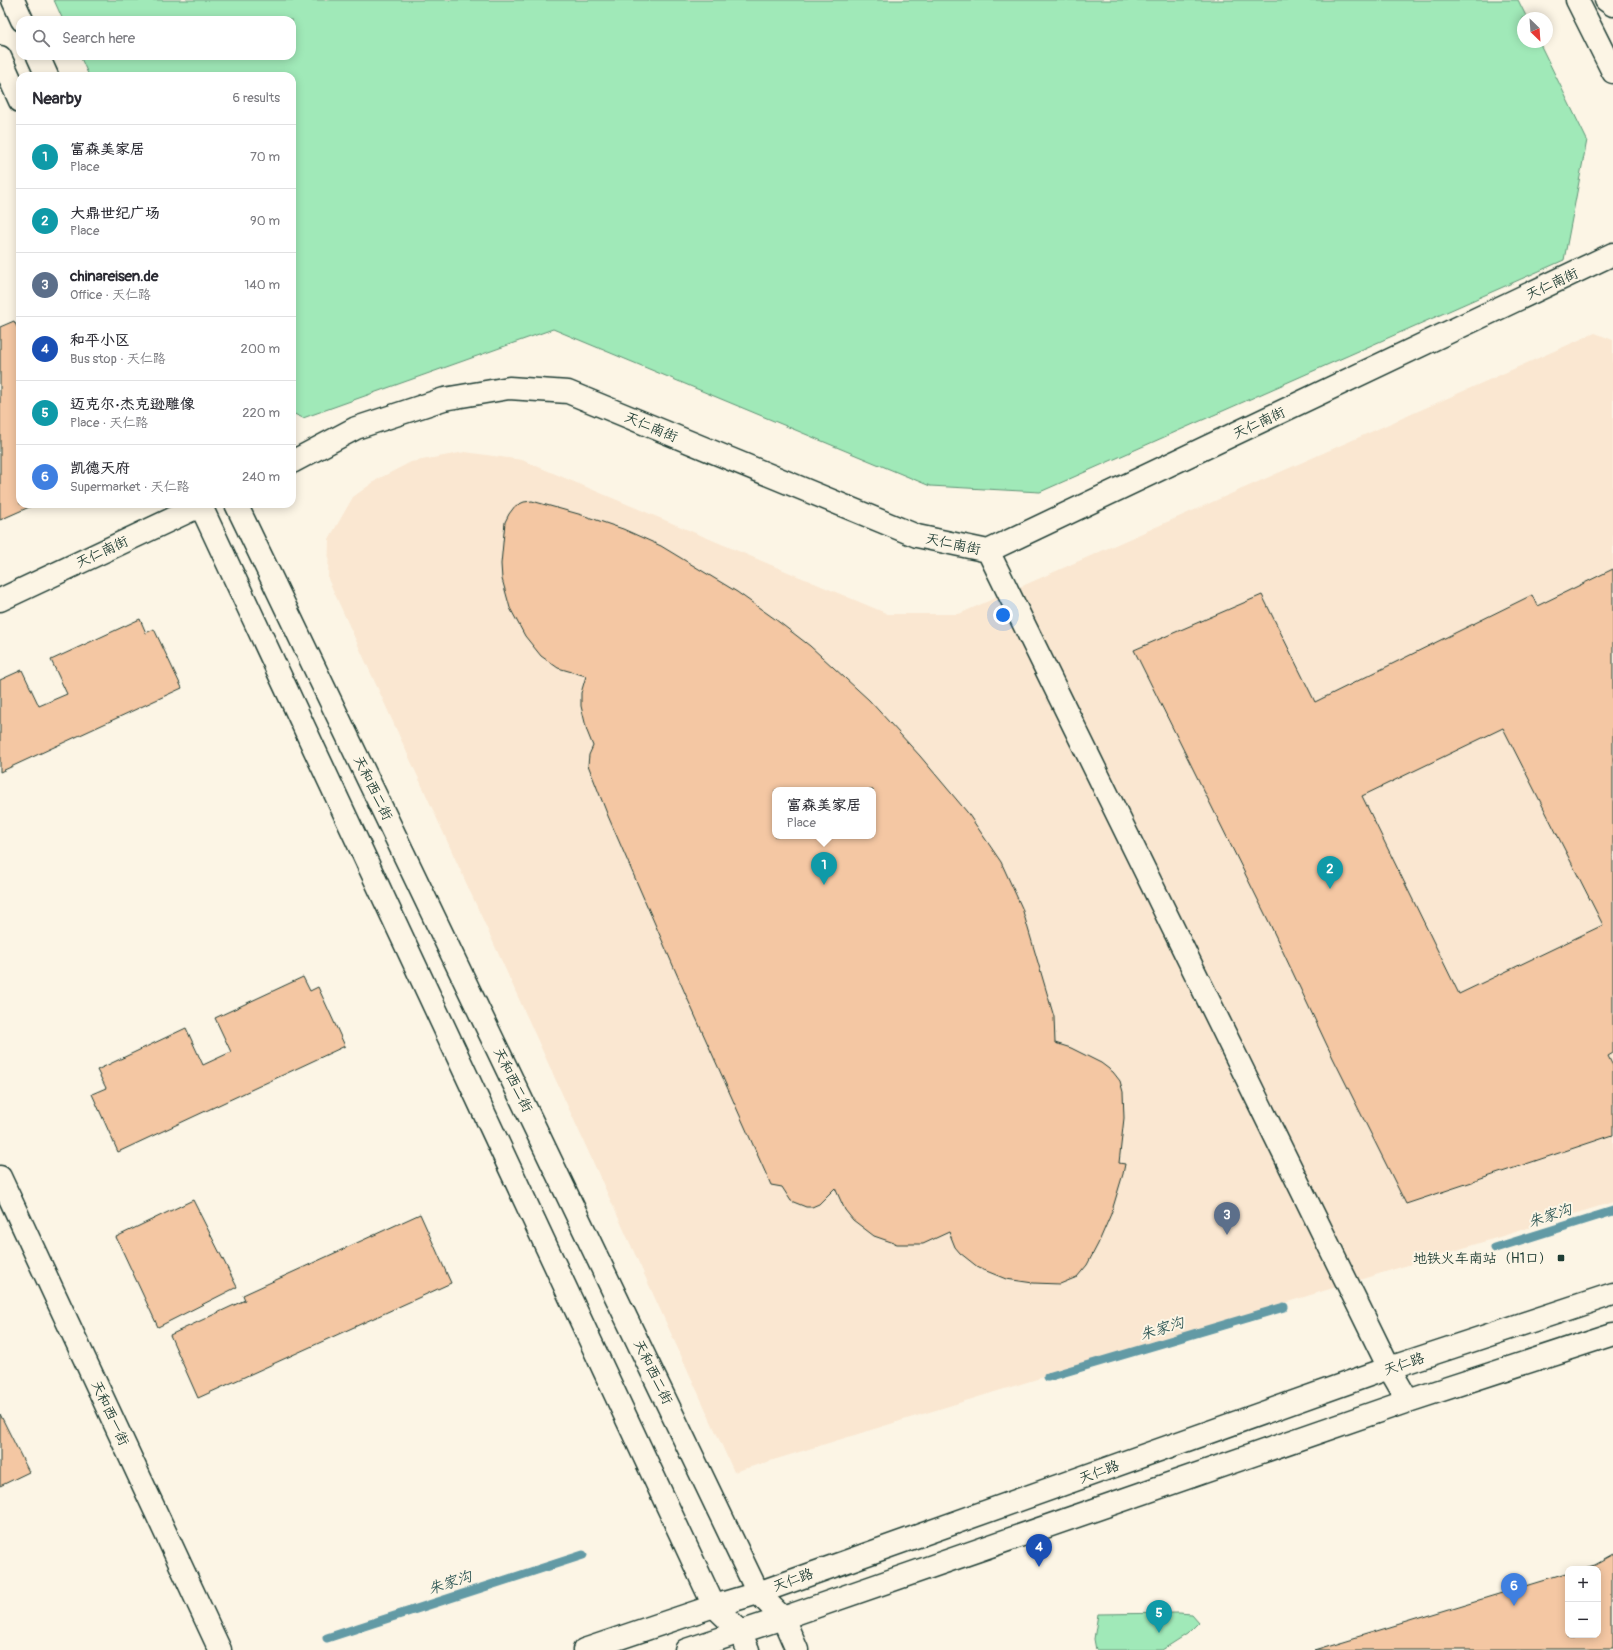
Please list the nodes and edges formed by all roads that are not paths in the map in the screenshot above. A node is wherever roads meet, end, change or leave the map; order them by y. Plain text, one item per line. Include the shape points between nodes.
1 (13, 0) edge
2 (1576, 0) edge
3 (1606, 0) edge
4 (1613, 6) edge
5 (20, 16) edge
6 (0, 57) edge
7 (40, 60) edge
8 (45, 72) edge
9 (1613, 72) edge
10 (16, 92) edge
11 (1613, 254) edge
12 (296, 460) edge
13 (194, 508) edge
14 (204, 508) edge
15 (238, 508) edge
16 (988, 551) junction
17 (0, 600) edge
18 (0, 1177) edge
19 (1613, 1294) edge
20 (1613, 1334) edge
21 (1389, 1368) junction
22 (1408, 1401) junction
23 (758, 1593) junction
24 (714, 1606) junction
25 (783, 1618) junction
26 (744, 1641) edge
27 (220, 1650) edge
28 (584, 1650) edge
29 (686, 1650) edge
30 (797, 1650) edge

1 - 5 main road
2 - 9 main road
3 - 4 main road
6 - 10 main road
7 - 8 main road
11 - 16 main road, 天仁南街
12 - 16 main road, 天仁南街 via 356,428 444,399 509,388 568,392 917,536
13 - 17 main road, 天仁南街
14 - 24 main road
15 - 23 main road, 天和西二街
16 - 21 main road
18 - 27 main road, 天和西一街
19 - 21 main road, 天仁路
20 - 22 main road
21 - 22 main road
21 - 23 main road, 天仁路
22 - 25 main road
23 - 24 main road, 天仁路
23 - 25 main road, 天和西二街
24 - 26 main road
24 - 28 main road, 天仁路
25 - 26 main road
25 - 30 main road, 天和西二街
26 - 29 main road

